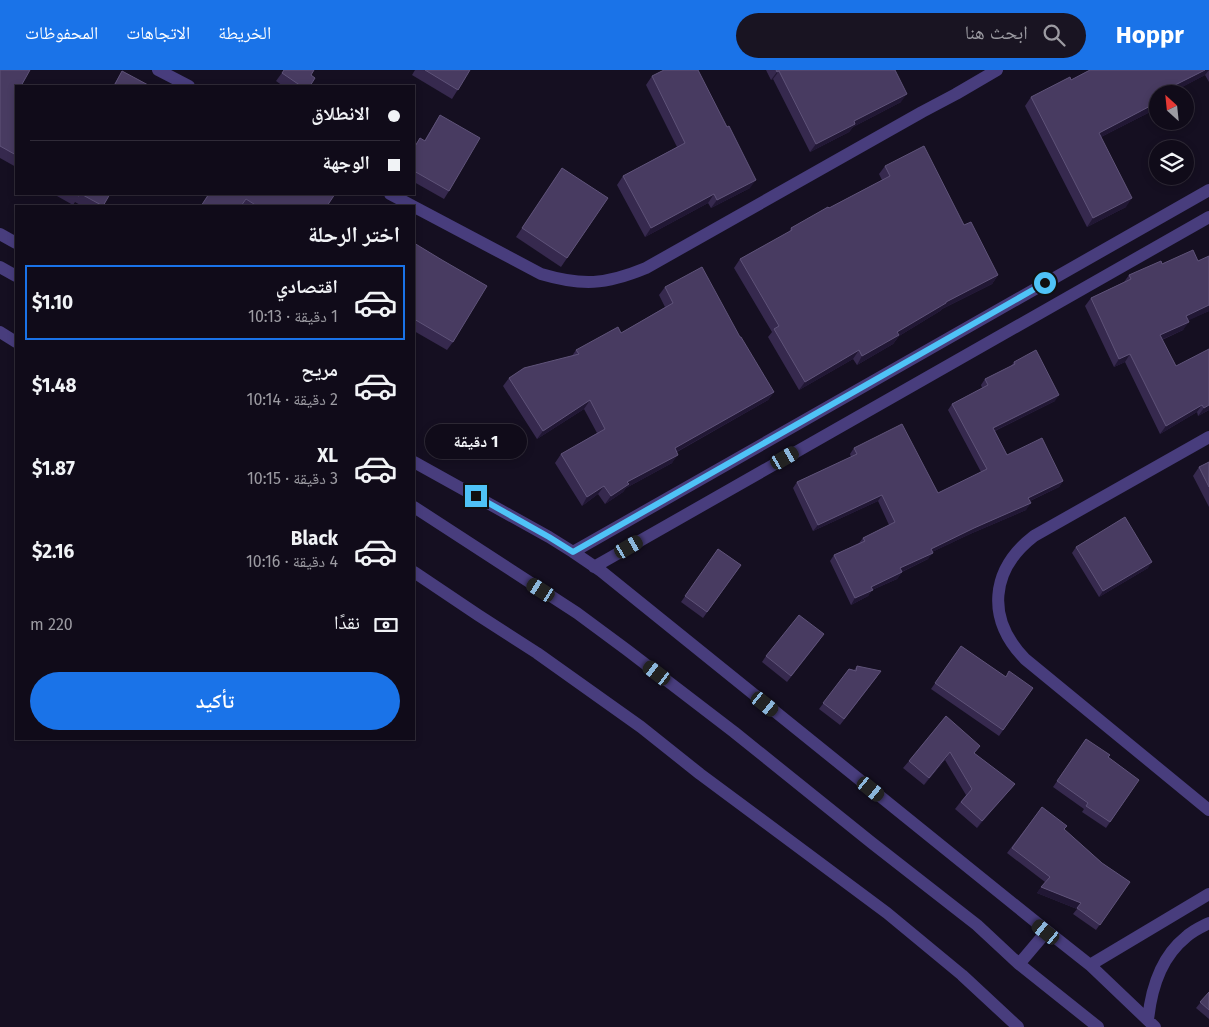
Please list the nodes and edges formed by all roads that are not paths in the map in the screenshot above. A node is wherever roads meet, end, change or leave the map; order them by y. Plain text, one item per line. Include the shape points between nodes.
1 (158, 70) edge
2 (997, 70) edge
3 (186, 85) edge
4 (1209, 190) edge
5 (392, 195) edge
6 (411, 205) edge
7 (415, 207) edge
8 (1209, 217) edge
9 (0, 234) edge
10 (15, 242) edge
11 (0, 267) edge
12 (15, 275) edge
13 (0, 332) edge
14 (15, 341) edge
15 (1209, 437) edge
16 (415, 463) edge
17 (415, 508) edge
18 (573, 552) junction
19 (594, 567) junction
20 (415, 573) edge
21 (1209, 810) edge
22 (1209, 894) edge
23 (1209, 923) edge
24 (1046, 932) junction
25 (1019, 964) junction
26 (1090, 965) junction
27 (1151, 1023) edge
28 (1018, 1027) edge
29 (1098, 1027) edge

1 - 3 street
2 - 7 street via 646,268 610,280 578,282 540,274
4 - 18 street
5 - 6 street
8 - 19 street
9 - 10 street
11 - 12 street
13 - 14 street
15 - 21 street via 1034,536 1007,565 998,602 1003,627 1025,659
16 - 18 street
17 - 25 street via 577,612 970,919
18 - 19 street
19 - 24 street
20 - 28 street via 537,652 641,728 887,914 962,975
22 - 26 street
23 - 27 street via 1186,936 1165,963 1152,992 1149,1006
24 - 25 street
24 - 26 street
25 - 29 street
26 - 27 street

